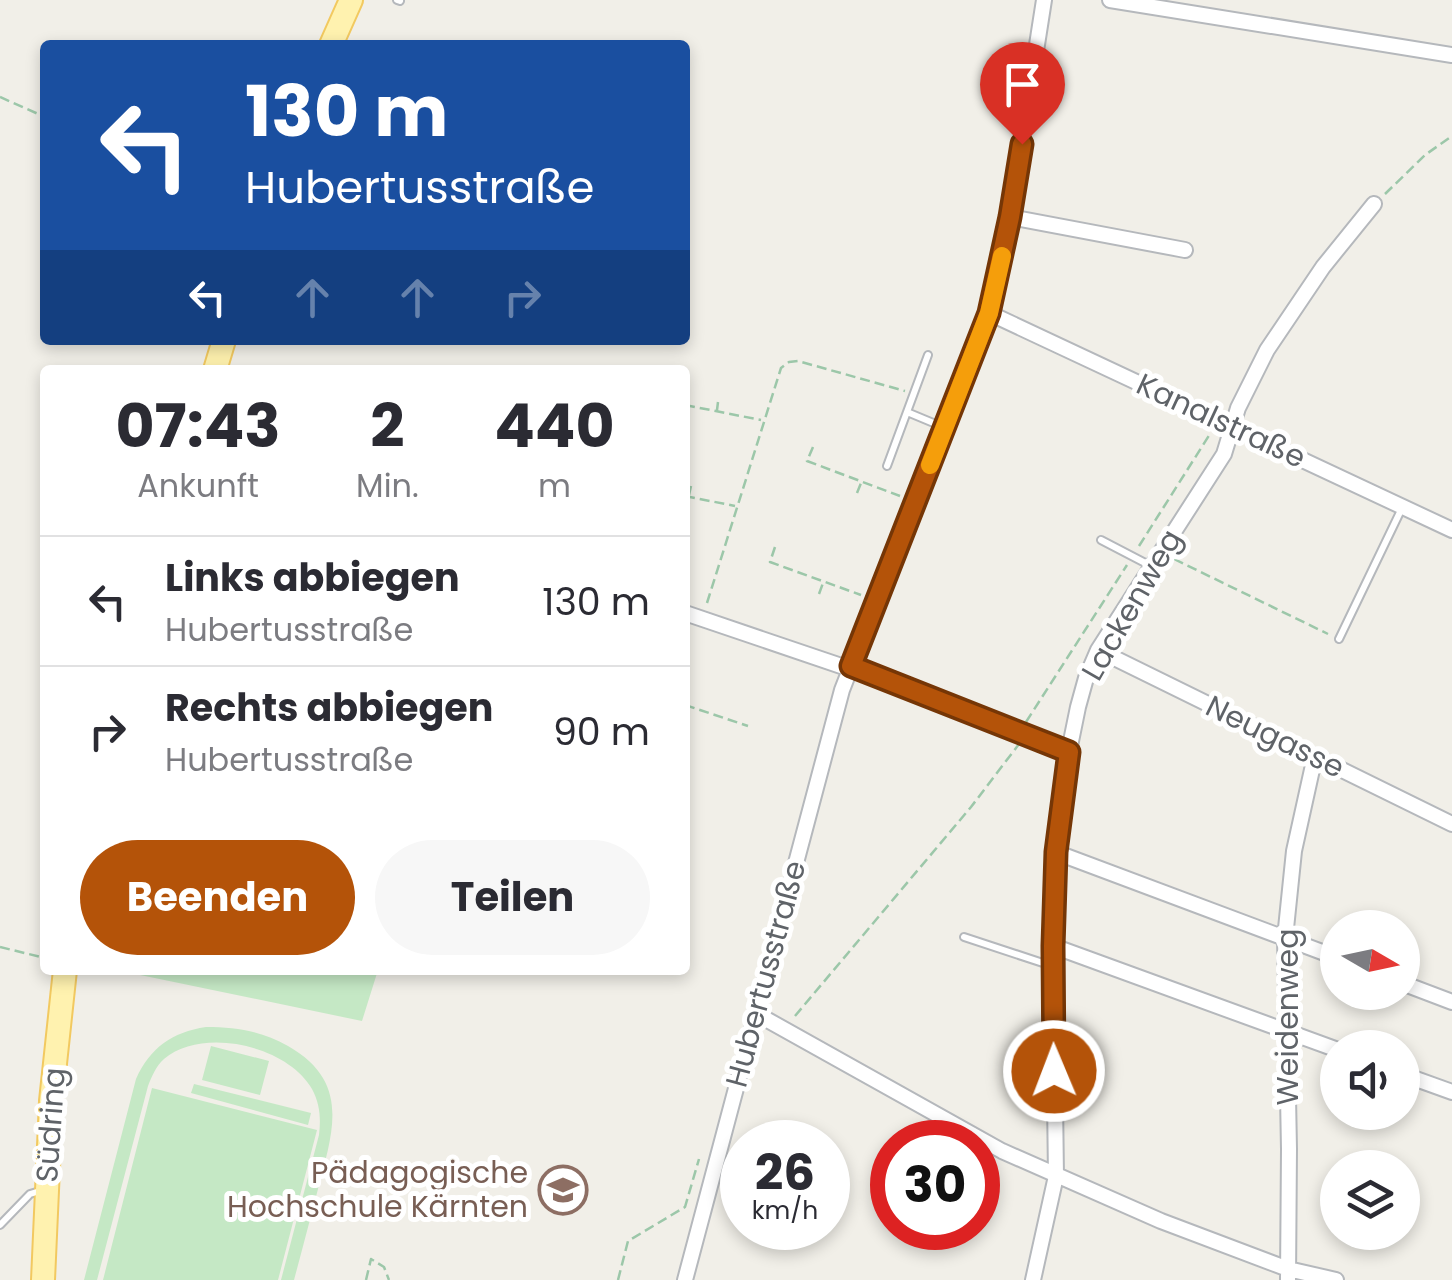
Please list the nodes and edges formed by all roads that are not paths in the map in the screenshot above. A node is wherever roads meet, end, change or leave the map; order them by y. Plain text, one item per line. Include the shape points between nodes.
1 (1044, 0) edge
2 (1110, 0) edge
3 (354, 2) edge
4 (334, 40) edge
5 (1452, 55) edge
6 (1374, 204) road end
7 (1010, 217) junction
8 (1185, 250) dead end
9 (989, 313) junction
10 (928, 355) dead end
11 (906, 412) junction
12 (944, 428) junction
13 (1233, 428) junction
14 (887, 466) dead end
15 (1402, 507) junction
16 (1452, 530) edge
17 (1102, 540) dead end
18 (1152, 566) junction
19 (690, 615) edge
20 (1339, 640) road end
21 (1098, 650) junction
22 (850, 667) junction
23 (1069, 752) junction
24 (1315, 756) junction
25 (1452, 824) edge
26 (1056, 852) junction
27 (964, 937) dead end
28 (1285, 938) junction
29 (1053, 946) junction
30 (1320, 951) edge
31 (1053, 966) junction
32 (64, 975) edge
33 (1420, 990) edge
34 (1452, 1002) edge
35 (756, 1013) junction
36 (1286, 1032) junction
37 (1320, 1044) edge
38 (1420, 1080) edge
39 (1452, 1092) edge
40 (1056, 1176) junction
41 (46, 1190) junction
42 (0, 1225) edge
43 (1288, 1275) edge
44 (43, 1280) edge
45 (685, 1280) edge
46 (1033, 1280) edge
47 (1336, 1280) edge

1 - 7 street, Hubertusstraße
2 - 5 street
3 - 4 main road
6 - 13 street, Lackenweg via 1266,350
7 - 8 street
7 - 9 street, Hubertusstraße
9 - 12 street, Hubertusstraße
9 - 13 street, Kanalstraße
10 - 11 lane
11 - 12 lane
11 - 14 lane
12 - 22 street, Hubertusstraße
13 - 15 street, Kanalstraße
13 - 18 street, Lackenweg via 1224,454
15 - 16 street, Kanalstraße
15 - 20 lane
17 - 18 lane
18 - 21 street, Lackenweg
19 - 22 street
21 - 23 street, Lackenweg
21 - 24 street, Neugasse
22 - 23 lane
22 - 35 street, Hubertusstraße
23 - 26 street, Lackenweg
24 - 25 street, Neugasse
24 - 28 street, Weidenweg via 1294,851
26 - 28 street
26 - 29 street, Lackenweg
27 - 31 lane
28 - 30 street
28 - 36 street, Weidenweg
29 - 31 street, Lackenweg
29 - 36 street
31 - 40 street, Lackenweg
32 - 41 main road, Südring
33 - 34 street
35 - 40 street
35 - 45 street, Hubertusstraße
36 - 37 street
36 - 43 street, Weidenweg
38 - 39 street
40 - 43 street
40 - 46 street, Lackenweg
41 - 42 lane via 30,1194
41 - 44 main road, Südring
43 - 47 street

